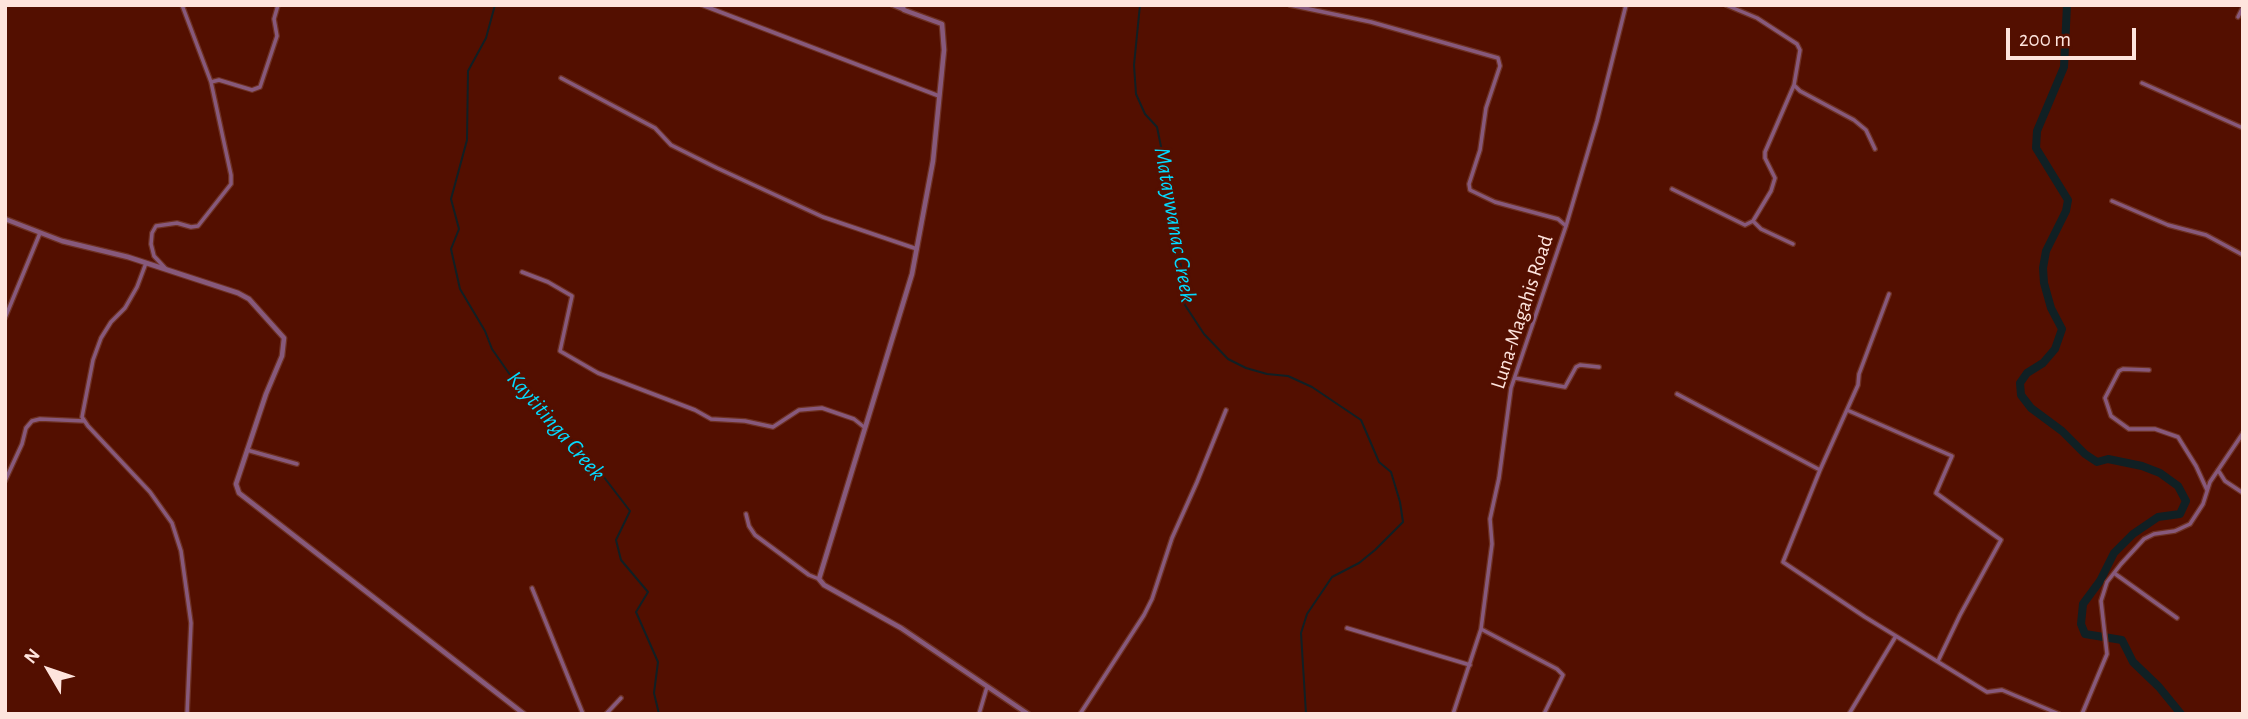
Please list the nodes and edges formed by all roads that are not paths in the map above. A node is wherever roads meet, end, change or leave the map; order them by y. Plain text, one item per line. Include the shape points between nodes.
1 (182, 5) edge
2 (278, 5) edge
3 (702, 5) edge
4 (892, 5) edge
5 (1290, 5) edge
6 (1626, 5) edge
7 (1726, 5) edge
8 (2243, 6) edge
9 (903, 8) edge
10 (2238, 17) dead end
11 (561, 78) dead end
12 (211, 82) junction
13 (2142, 83) dead end
14 (1794, 85) junction
15 (939, 96) junction
16 (2243, 128) edge
17 (1875, 149) dead end
18 (1672, 189) dead end
19 (2112, 201) dead end
20 (5, 219) edge
21 (1753, 221) junction
22 (1566, 226) junction
23 (40, 232) junction
24 (1793, 244) dead end
25 (917, 249) junction
26 (2243, 255) edge
27 (146, 263) junction
28 (167, 270) junction
29 (522, 272) dead end
30 (1889, 294) dead end
31 (5, 318) edge
32 (1599, 366) dead end
33 (2148, 370) dead end
34 (1515, 378) junction
35 (1677, 394) dead end
36 (1226, 410) dead end
37 (1847, 410) junction
38 (84, 421) junction
39 (864, 427) junction
40 (2243, 433) edge
41 (247, 450) junction
42 (297, 464) dead end
43 (1821, 470) junction
44 (2218, 470) junction
45 (5, 481) edge
46 (2207, 490) junction
47 (2243, 493) edge
48 (746, 514) dead end
49 (2114, 573) junction
50 (819, 579) junction
51 (532, 588) dead end
52 (2176, 618) dead end
53 (1347, 628) dead end
54 (1481, 629) junction
55 (1896, 636) junction
56 (1938, 661) junction
57 (1470, 666) junction
58 (987, 687) junction
59 (621, 698) dead end
60 (187, 714) edge
61 (524, 714) edge
62 (583, 714) edge
63 (606, 714) edge
64 (979, 714) edge
65 (1028, 714) edge
66 (1080, 714) edge
67 (1453, 714) edge
68 (1544, 714) edge
69 (1849, 714) edge
70 (2059, 714) edge
71 (2082, 714) edge

1 - 12 street
2 - 12 street via 274,19 277,36 260,87 252,90
3 - 15 street
4 - 9 street
5 - 22 street via 1371,22 1498,58 1500,66 1486,108 1470,190 1495,202 1558,219
6 - 22 street, Luna-Magahis Road
7 - 14 street via 1757,18 1797,44
8 - 10 street
9 - 15 street via 942,24
11 - 25 street via 655,128 671,145 717,168 823,217
12 - 28 street via 231,184 198,226 156,226 150,244
13 - 16 street
14 - 17 street via 1854,120 1866,130
14 - 21 street via 1765,152 1775,178
15 - 25 street
18 - 21 street via 1745,225
19 - 26 street via 2168,225 2206,235
20 - 23 street
21 - 24 street
22 - 34 street, Luna-Magahis Road
23 - 27 street
23 - 31 street
25 - 39 street
27 - 28 street
27 - 38 street via 125,308 100,338 85,394
28 - 41 street via 238,293 285,338
29 - 39 street via 572,296 560,351 598,373 711,419 773,427 799,410 822,408
30 - 37 street
32 - 34 street via 1576,367 1565,387
33 - 46 street via 2119,371 2105,398 2111,416 2129,429 2155,429 2178,437
34 - 54 street, Luna-Magahis Road via 1490,519 1492,544
35 - 43 street
36 - 66 street via 1172,538 1152,599
37 - 43 street
37 - 56 street via 1952,456 1936,493 2001,540
38 - 45 street via 32,421
38 - 60 street via 150,492 172,523 181,551 191,623
39 - 50 street
40 - 44 street
41 - 42 street
41 - 61 street via 236,484 239,493
43 - 55 street via 1783,562
44 - 46 street
44 - 47 street
46 - 49 street via 2190,524 2144,539
48 - 50 street via 755,535
49 - 52 street
49 - 71 street via 2101,601 2107,646 2104,663
50 - 58 street
51 - 62 street
53 - 57 street
54 - 57 street, Luna-Magahis Road
54 - 68 street via 1563,675
55 - 56 street
55 - 69 street
56 - 70 street via 1987,692 2002,690
57 - 67 street, Luna-Magahis Road
58 - 64 street
58 - 65 street
59 - 63 street

